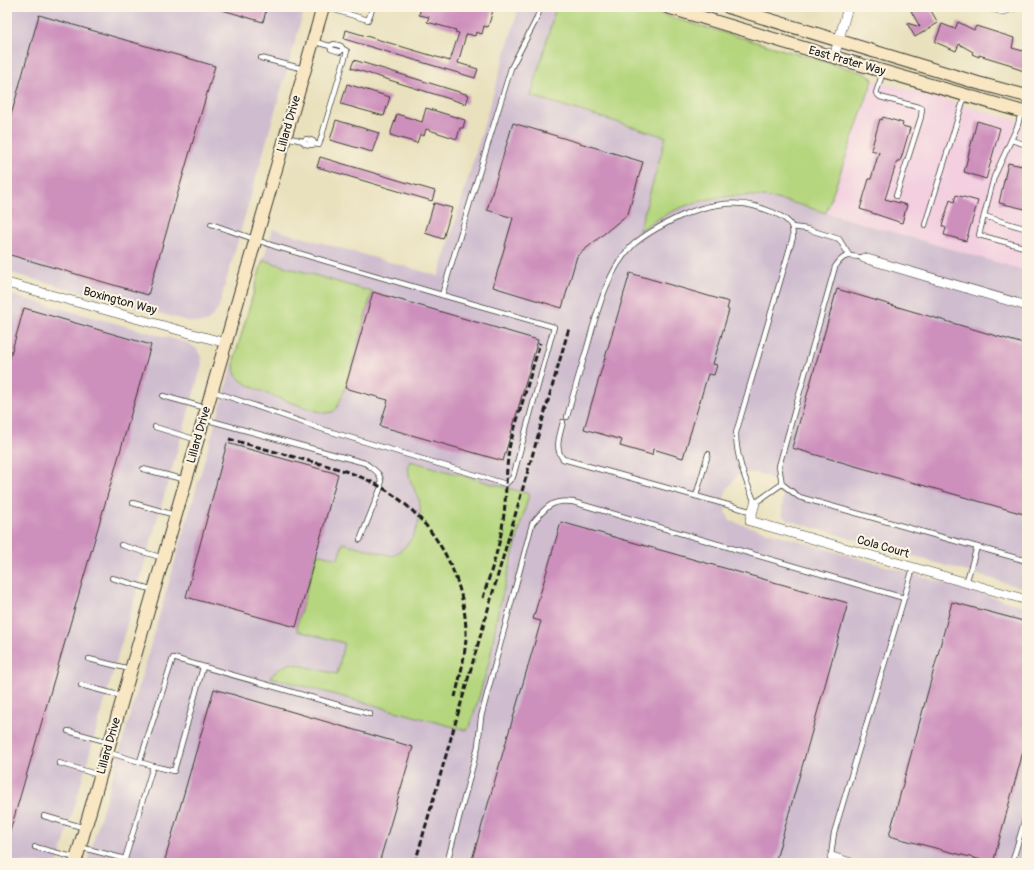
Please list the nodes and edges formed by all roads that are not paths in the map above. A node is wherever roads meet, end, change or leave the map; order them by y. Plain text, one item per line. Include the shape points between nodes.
1 (324, 7) edge
2 (373, 7) edge
3 (541, 7) edge
4 (667, 7) edge
5 (728, 7) edge
6 (848, 7) edge
7 (990, 7) edge
8 (1013, 7) edge
9 (839, 40) junction
10 (313, 41) junction
11 (261, 58) dead end
12 (834, 58) junction
13 (305, 70) junction
14 (883, 72) junction
15 (965, 95) junction
16 (1027, 96) edge
17 (1024, 112) edge
18 (285, 136) junction
19 (1011, 140) junction
20 (1027, 145) edge
21 (896, 196) dead end
22 (984, 216) junction
23 (211, 224) dead end
24 (926, 225) dead end
25 (792, 227) junction
26 (1027, 229) edge
27 (255, 239) junction
28 (1027, 248) edge
29 (849, 255) junction
30 (864, 258) joint
31 (7, 283) edge
32 (442, 295) junction
33 (1027, 306) edge
34 (226, 343) junction
35 (212, 391) junction
36 (163, 396) dead end
37 (205, 414) junction
38 (566, 417) dead end
39 (563, 422) dead end
40 (155, 427) dead end
41 (198, 440) junction
42 (708, 454) dead end
43 (143, 469) dead end
44 (186, 480) junction
45 (782, 484) junction
46 (696, 496) junction
47 (133, 504) dead end
48 (754, 508) junction
49 (176, 516) junction
50 (360, 540) dead end
51 (121, 545) dead end
52 (977, 547) junction
53 (164, 558) junction
54 (1027, 561) edge
55 (913, 568) junction
56 (112, 578) dead end
57 (966, 583) junction
58 (154, 590) junction
59 (904, 598) junction
60 (1027, 600) edge
61 (89, 659) dead end
62 (203, 667) junction
63 (131, 670) junction
64 (81, 685) dead end
65 (124, 696) junction
66 (370, 714) dead end
67 (68, 731) dead end
68 (109, 747) junction
69 (140, 762) junction
70 (59, 763) dead end
71 (154, 766) junction
72 (100, 776) junction
73 (1027, 812) edge
74 (44, 816) dead end
75 (86, 828) junction
76 (35, 847) dead end
77 (77, 856) edge
78 (831, 860) edge
79 (447, 863) edge
80 (850, 863) edge
81 (1012, 863) edge

1 - 2 lane via 368,20
1 - 10 street, Lillard Drive
3 - 32 lane via 511,68
4 - 12 street, East Prater Way
5 - 9 street, East Prater Way
6 - 9 street
7 - 8 street via 1003,10
9 - 12 street
9 - 16 street, East Prater Way
10 - 13 street, Lillard Drive
10 - 18 lane via 340,52 343,49 347,51 345,58 319,145 304,144 303,141
11 - 13 lane
12 - 14 street, East Prater Way
13 - 18 street, Lillard Drive
14 - 15 street, East Prater Way
14 - 21 lane via 876,93 880,97 922,108
15 - 17 street, East Prater Way
15 - 24 lane
17 - 19 lane
18 - 27 street, Lillard Drive
19 - 20 lane
19 - 22 lane via 994,177
22 - 26 lane
22 - 28 lane via 979,235
23 - 27 lane
25 - 29 lane via 839,239
25 - 38 lane via 786,219 758,207 746,204 719,205 689,212 657,227 634,245 616,267 604,291
25 - 48 lane via 793,237 736,433 736,446
27 - 32 lane
27 - 34 street, Lillard Drive
29 - 30 lane
29 - 45 lane via 841,258 835,267 779,466
30 - 33 street
31 - 34 street, Boxington Way
32 - 35 lane via 554,327 513,477 506,484 325,430
34 - 35 street, Lillard Drive
35 - 37 street, Lillard Drive
36 - 37 lane
37 - 41 street, Lillard Drive
37 - 50 lane via 365,463 377,471 381,487
39 - 46 lane via 558,445 563,459
40 - 41 lane
41 - 44 street, Lillard Drive
42 - 46 lane
43 - 44 lane
44 - 49 street, Lillard Drive
45 - 48 lane
45 - 52 lane via 799,497
46 - 48 lane
47 - 49 lane
48 - 55 street, Cola Court via 750,521
49 - 53 street, Lillard Drive
51 - 53 lane
52 - 54 lane
52 - 57 lane
53 - 58 street, Lillard Drive
55 - 57 street, Cola Court
55 - 59 lane
56 - 58 lane
57 - 60 street, Cola Court
58 - 63 street, Lillard Drive
59 - 78 lane via 834,833
59 - 79 lane via 573,502 562,501 546,507 532,524 481,717 478,746
61 - 63 lane
62 - 66 lane
62 - 69 lane via 173,658
62 - 71 lane via 174,772
63 - 65 street, Lillard Drive
64 - 65 lane
65 - 68 street, Lillard Drive
67 - 68 lane
68 - 69 lane
68 - 72 street, Lillard Drive
69 - 71 lane
70 - 72 lane
71 - 77 lane via 125,859
72 - 75 street, Lillard Drive
73 - 81 lane
74 - 75 lane
75 - 77 street, Lillard Drive
76 - 77 lane
78 - 80 street

